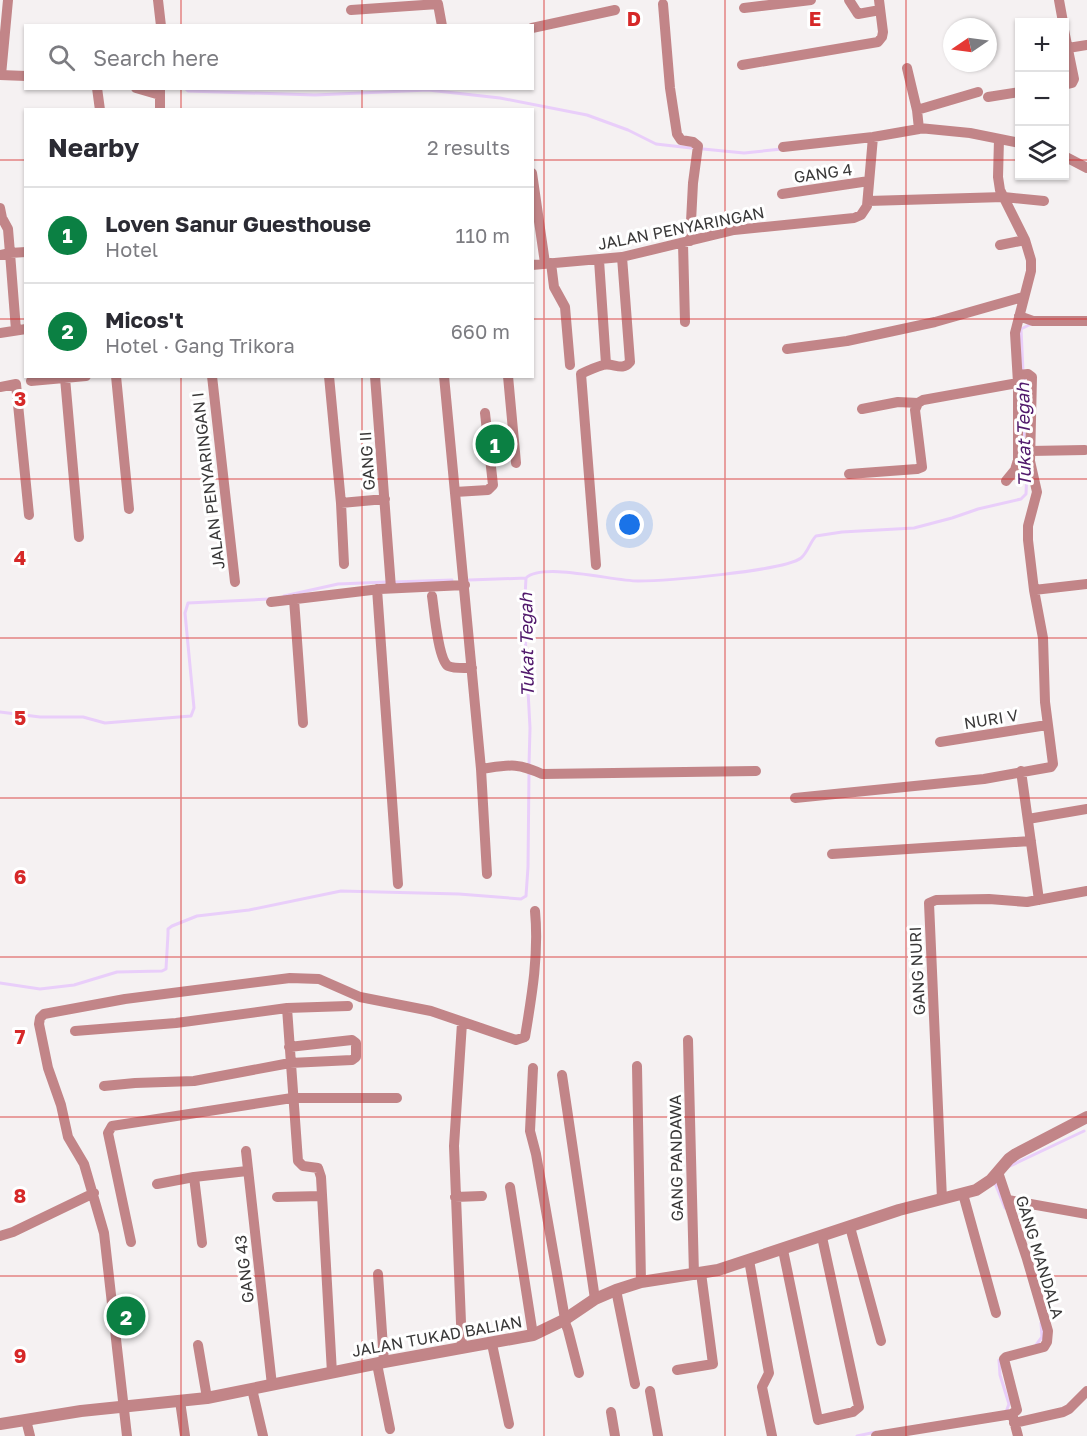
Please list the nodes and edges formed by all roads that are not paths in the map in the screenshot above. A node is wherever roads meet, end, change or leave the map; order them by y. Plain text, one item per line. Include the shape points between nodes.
1 (8, 0) edge
2 (158, 0) edge
3 (811, 0) edge
4 (849, 0) edge
5 (1059, 0) edge
6 (438, 2) edge
7 (663, 3) dead end
8 (880, 5) edge
9 (744, 8) dead end
10 (615, 9) dead end
11 (351, 10) dead end
12 (1062, 18) edge
13 (161, 24) edge
14 (442, 24) edge
15 (534, 28) edge
16 (1087, 45) edge
17 (1069, 48) edge
18 (1069, 54) edge
19 (742, 65) dead end
20 (907, 68) dead end
21 (0, 75) edge
22 (24, 76) edge
23 (1069, 83) edge
24 (97, 90) edge
25 (160, 92) edge
26 (1015, 92) edge
27 (100, 108) edge
28 (160, 108) edge
29 (917, 110) junction
30 (919, 128) junction
31 (873, 137) junction
32 (999, 139) junction
33 (1015, 143) edge
34 (783, 147) dead end
35 (1069, 158) edge
36 (1087, 168) edge
37 (869, 182) junction
38 (534, 184) edge
39 (782, 194) dead end
40 (1004, 197) junction
41 (868, 201) junction
42 (1044, 201) dead end
43 (0, 208) edge
44 (1024, 240) junction
45 (686, 242) junction
46 (999, 245) dead end
47 (24, 252) edge
48 (5, 254) edge
49 (622, 256) junction
50 (599, 260) junction
51 (548, 263) junction
52 (534, 265) edge
53 (1023, 297) junction
54 (1019, 316) junction
55 (1087, 321) edge
56 (685, 322) dead end
57 (21, 330) edge
58 (0, 333) edge
59 (788, 348) dead end
60 (606, 364) junction
61 (570, 365) dead end
62 (1022, 377) junction
63 (65, 378) edge
64 (116, 378) edge
65 (212, 378) edge
66 (329, 378) edge
67 (375, 378) edge
68 (444, 378) edge
69 (508, 378) edge
70 (31, 381) dead end
71 (0, 387) edge
72 (918, 403) junction
73 (862, 409) dead end
74 (485, 413) dead end
75 (1084, 450) dead end
76 (1030, 451) junction
77 (516, 463) dead end
78 (849, 474) dead end
79 (1006, 480) dead end
80 (455, 492) junction
81 (385, 499) junction
82 (341, 503) junction
83 (129, 509) dead end
84 (29, 515) dead end
85 (79, 537) dead end
86 (344, 564) dead end
87 (596, 565) dead end
88 (235, 582) dead end
89 (392, 584) junction
90 (1087, 584) edge
91 (465, 585) junction
92 (377, 589) junction
93 (1034, 590) junction
94 (432, 596) dead end
95 (294, 599) junction
96 (271, 602) dead end
97 (472, 668) junction
98 (303, 723) dead end
99 (1047, 725) junction
100 (940, 742) dead end
101 (481, 769) junction
102 (756, 771) dead end
103 (1021, 771) junction
104 (795, 798) dead end
105 (1087, 809) edge
106 (1028, 819) junction
107 (1031, 841) junction
108 (832, 854) dead end
109 (487, 874) dead end
110 (398, 884) dead end
111 (1087, 891) edge
112 (1039, 900) junction
113 (535, 911) dead end
114 (348, 1006) dead end
115 (287, 1008) junction
116 (462, 1023) junction
117 (75, 1031) dead end
118 (688, 1040) dead end
119 (289, 1047) junction
120 (290, 1063) junction
121 (636, 1066) dead end
122 (533, 1068) dead end
123 (562, 1075) dead end
124 (104, 1086) dead end
125 (292, 1098) junction
126 (397, 1098) dead end
127 (1087, 1117) edge
128 (246, 1151) dead end
129 (247, 1171) junction
130 (998, 1172) junction
131 (194, 1177) junction
132 (157, 1184) dead end
133 (510, 1187) dead end
134 (94, 1193) junction
135 (963, 1194) junction
136 (322, 1196) junction
137 (482, 1196) dead end
138 (277, 1197) dead end
139 (455, 1197) junction
140 (942, 1199) junction
141 (1008, 1200) junction
142 (1087, 1214) edge
143 (850, 1227) junction
144 (0, 1236) edge
145 (822, 1237) junction
146 (131, 1242) dead end
147 (202, 1243) dead end
148 (783, 1250) junction
149 (749, 1260) junction
150 (378, 1274) dead end
151 (698, 1274) junction
152 (642, 1282) junction
153 (616, 1290) junction
154 (595, 1299) junction
155 (996, 1313) dead end
156 (564, 1320) junction
157 (533, 1335) junction
158 (880, 1341) dead end
159 (492, 1344) junction
160 (198, 1345) dead end
161 (462, 1348) junction
162 (380, 1363) junction
163 (677, 1370) dead end
164 (332, 1372) junction
165 (579, 1373) dead end
166 (634, 1384) dead end
167 (272, 1385) junction
168 (252, 1389) junction
169 (650, 1391) dead end
170 (1087, 1391) edge
171 (207, 1398) junction
172 (180, 1401) junction
173 (124, 1407) junction
174 (610, 1412) dead end
175 (1013, 1418) junction
176 (26, 1420) junction
177 (0, 1424) edge
178 (509, 1424) dead end
179 (943, 1425) junction
180 (390, 1429) dead end
181 (920, 1432) edge
182 (30, 1436) edge
183 (127, 1436) edge
184 (185, 1436) edge
185 (263, 1436) edge
186 (615, 1436) edge
187 (658, 1436) edge
188 (772, 1436) edge
189 (876, 1436) edge
190 (946, 1436) edge
191 (1018, 1436) edge

1 - 21 street
2 - 13 street
3 - 9 street
4 - 8 street via 858,14
5 - 12 street
6 - 11 street
6 - 14 street
7 - 45 street via 677,134 681,140 698,146
8 - 19 street via 883,32 881,39 873,43
10 - 15 street
16 - 17 street
18 - 23 street via 1074,81
20 - 29 street
21 - 22 street
24 - 27 street
25 - 28 street
26 - 29 street via 982,94
29 - 30 street
30 - 31 street
30 - 32 street
31 - 34 street
31 - 37 street
32 - 33 street
32 - 40 street via 999,184
35 - 36 street
37 - 39 street, GANG 4
37 - 41 street
38 - 51 street
40 - 41 street
40 - 42 street
40 - 44 street
41 - 45 street, JALAN PENYARINGAN via 865,211 854,218 734,230
43 - 48 street via 8,228
44 - 46 street
44 - 53 street via 1031,271
45 - 49 street, JALAN PENYARINGAN
45 - 56 street
47 - 48 street
48 - 57 street
49 - 50 street, JALAN PENYARINGAN
49 - 60 street via 630,362 621,368
50 - 51 street, JALAN PENYARINGAN
50 - 60 street
51 - 52 street, JALAN PENYARINGAN
51 - 61 street via 554,287 565,307
53 - 54 street
53 - 59 street via 847,341
54 - 55 street via 1033,321
54 - 62 street via 1015,339
57 - 58 street
60 - 87 street via 580,374
62 - 72 street
62 - 76 street via 1032,377
62 - 79 street via 1018,460
63 - 70 street
63 - 85 street
64 - 83 street
65 - 88 street, JALAN PENYARINGAN I
66 - 82 street
67 - 81 street, GANG II
68 - 80 street
69 - 77 street
71 - 84 street via 16,384
72 - 73 street via 898,402
72 - 78 street via 915,410 922,467
74 - 80 street via 493,485 488,490
75 - 76 street
76 - 93 street via 1037,492 1028,526
80 - 91 street
81 - 82 street
81 - 89 street, GANG II
82 - 86 street
89 - 91 street
89 - 92 street
90 - 93 street
91 - 97 street
92 - 95 street
92 - 110 street
93 - 99 street via 1045,655
94 - 97 street via 445,664
95 - 96 street
95 - 98 street
97 - 101 street
99 - 100 street, NURI V
99 - 103 street via 1053,764
101 - 102 street via 511,764 542,774
101 - 109 street
103 - 104 street
103 - 106 street
105 - 106 street
106 - 107 street
107 - 108 street
107 - 112 street
111 - 112 street, GANG NURI
112 - 140 street, GANG NURI via 989,898 929,903
113 - 116 street via 535,967 525,1037 516,1040
114 - 115 street
115 - 117 street
115 - 119 street
116 - 134 street via 431,1011 360,997 319,979 290,978 125,999 44,1014 39,1024 68,1137 84,1164
116 - 139 street via 454,1146
118 - 151 street, GANG PANDAWA
119 - 120 street
119 - 120 street via 352,1040 356,1043 356,1057 352,1060
120 - 124 street via 194,1081
120 - 125 street
121 - 152 street
122 - 156 street via 531,1137
123 - 154 street
125 - 126 street
125 - 136 street via 298,1161 303,1166 318,1168
125 - 146 street via 110,1127
127 - 130 street, JALAN TUKAD BALIAN via 1016,1154
128 - 129 street, GANG 43
129 - 131 street
129 - 167 street, GANG 43
130 - 135 street, JALAN TUKAD BALIAN via 983,1186
130 - 141 street, GANG MANDALA
131 - 132 street
131 - 147 street
133 - 157 street
134 - 144 street
134 - 173 street via 105,1244
135 - 140 street, JALAN TUKAD BALIAN
135 - 155 street
136 - 138 street
136 - 164 street
137 - 139 street
139 - 161 street
140 - 143 street, JALAN TUKAD BALIAN
141 - 142 street
141 - 175 street, GANG MANDALA via 1048,1335 1044,1347 1006,1357 1004,1363 1017,1410
143 - 145 street, JALAN TUKAD BALIAN
143 - 158 street
145 - 148 street, JALAN TUKAD BALIAN
145 - 148 street via 859,1407 853,1412 818,1420
148 - 149 street, JALAN TUKAD BALIAN
149 - 151 street, JALAN TUKAD BALIAN
149 - 188 street via 769,1373 762,1387
150 - 162 street
151 - 152 street, JALAN TUKAD BALIAN
151 - 163 street, GANG PANDAWA via 713,1364
152 - 153 street, JALAN TUKAD BALIAN
153 - 154 street, JALAN TUKAD BALIAN
153 - 166 street
154 - 156 street, JALAN TUKAD BALIAN
156 - 157 street, JALAN TUKAD BALIAN
156 - 165 street
157 - 159 street, JALAN TUKAD BALIAN
159 - 161 street, JALAN TUKAD BALIAN
159 - 178 street
160 - 171 street
161 - 162 street, JALAN TUKAD BALIAN
162 - 164 street, JALAN TUKAD BALIAN
162 - 180 street
164 - 167 street, JALAN TUKAD BALIAN
167 - 168 street, JALAN TUKAD BALIAN
168 - 171 street, JALAN TUKAD BALIAN
168 - 185 street
169 - 187 street
170 - 175 street via 1063,1412
171 - 172 street, JALAN TUKAD BALIAN
172 - 173 street, JALAN TUKAD BALIAN
172 - 184 street
173 - 176 street, JALAN TUKAD BALIAN
173 - 183 street
174 - 186 street
175 - 179 street
175 - 191 street
176 - 177 street, JALAN TUKAD BALIAN
176 - 182 street
179 - 181 street
179 - 190 street
181 - 189 street

